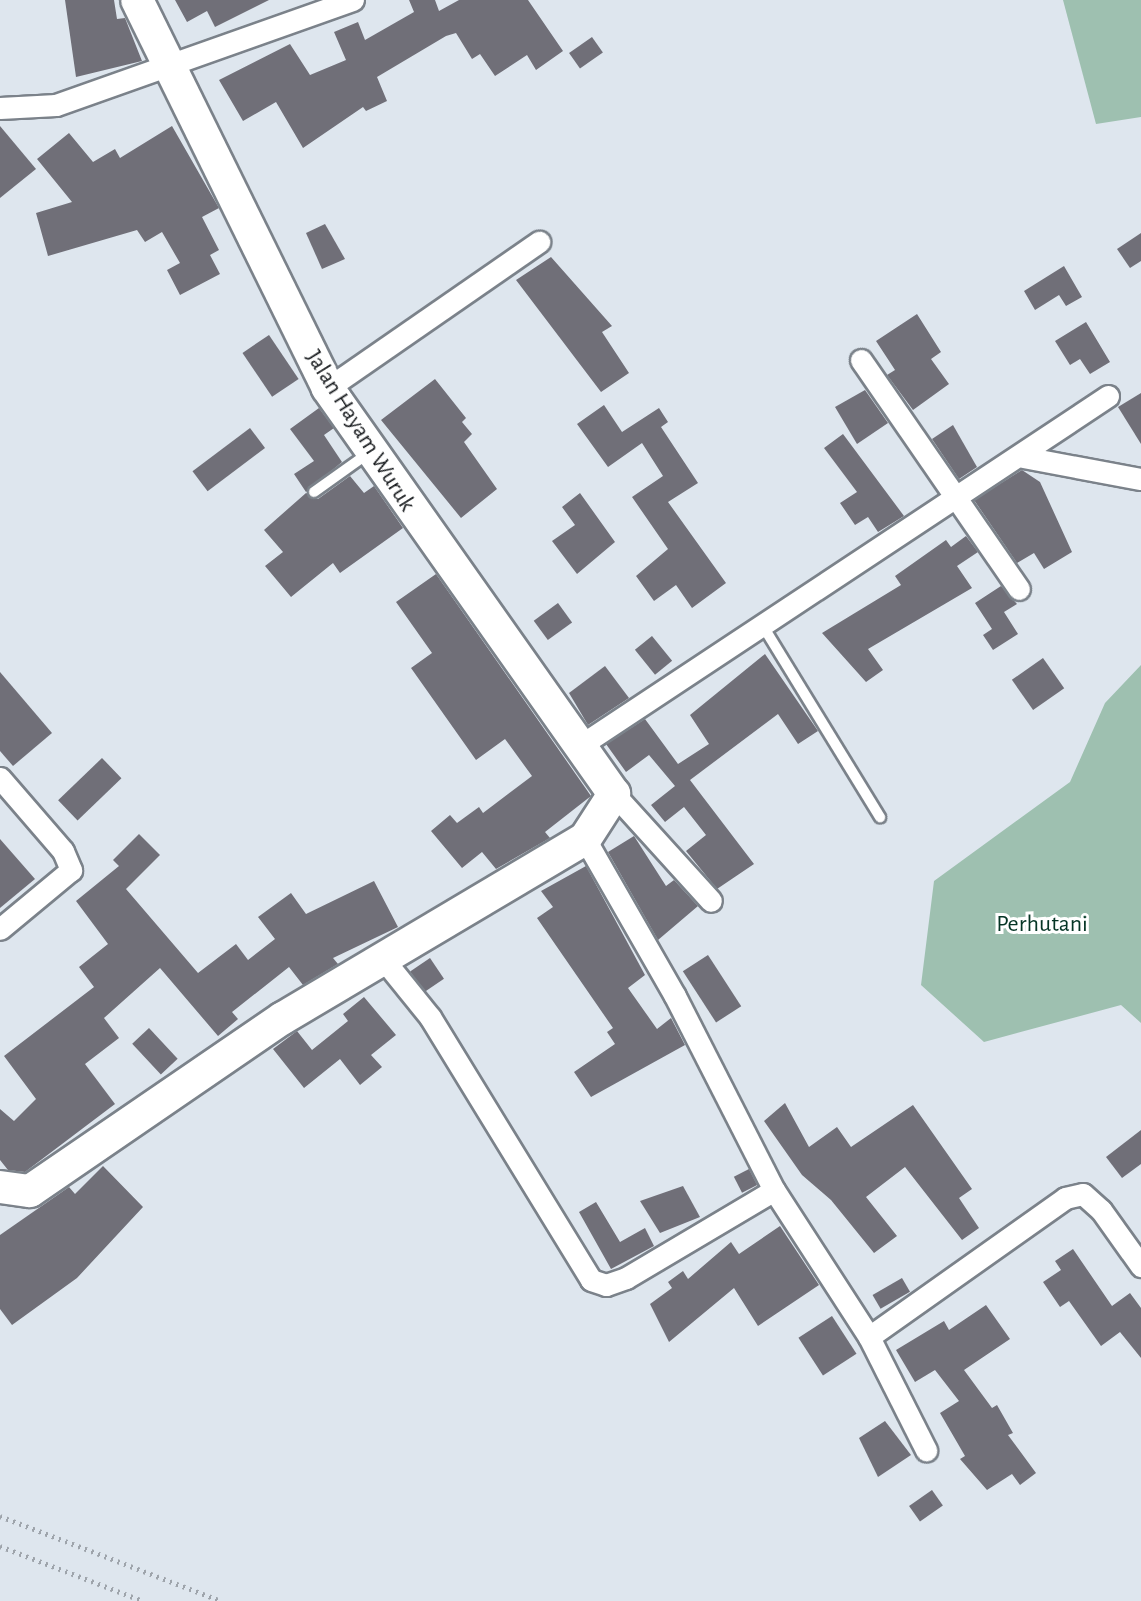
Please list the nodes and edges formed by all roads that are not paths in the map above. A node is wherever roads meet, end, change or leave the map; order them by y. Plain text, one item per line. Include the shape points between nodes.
1 (137, 0) edge
2 (353, 0) edge
3 (170, 66) junction
4 (0, 108) edge
5 (539, 242) dead end
6 (861, 360) dead end
7 (328, 388) junction
8 (1108, 396) dead end
9 (370, 452) junction
10 (1023, 457) junction
11 (1141, 480) edge
12 (314, 492) dead end
13 (954, 498) junction
14 (1019, 589) dead end
15 (761, 623) junction
16 (582, 745) junction
17 (0, 778) edge
18 (614, 794) junction
19 (880, 817) dead end
20 (585, 839) junction
21 (711, 901) dead end
22 (0, 929) edge
23 (384, 960) junction
24 (0, 1187) edge
25 (774, 1191) junction
26 (1141, 1265) edge
27 (869, 1337) junction
28 (926, 1450) dead end

1 - 3 street, Jalan Hayam Wuruk
2 - 3 street
3 - 4 street via 56,105
3 - 7 street, Jalan Hayam Wuruk
5 - 7 street
6 - 13 street
7 - 9 street, Jalan Hayam Wuruk
8 - 10 street
9 - 12 lane
9 - 16 street, Jalan Hayam Wuruk
10 - 11 street
10 - 13 street
13 - 14 street
13 - 15 street via 840,577
15 - 16 street
15 - 19 lane
16 - 18 street, Jalan Hayam Wuruk
17 - 22 street via 63,851 71,870
18 - 20 street
18 - 21 street
20 - 23 street
20 - 25 street via 676,996
23 - 24 street via 222,1057 30,1191
23 - 25 street via 430,1017 591,1280 606,1285 626,1278
25 - 27 street
26 - 27 street via 1101,1210 1083,1195 1065,1198
27 - 28 street

